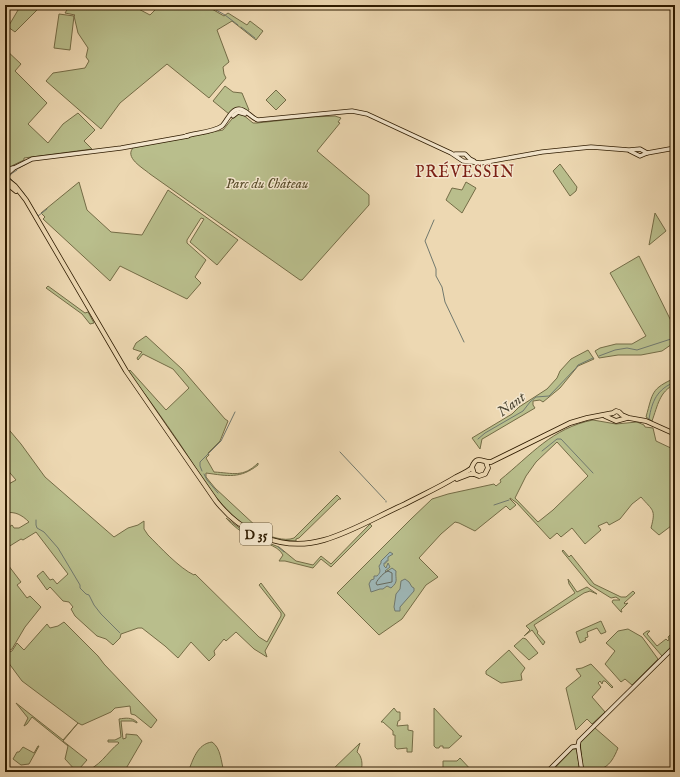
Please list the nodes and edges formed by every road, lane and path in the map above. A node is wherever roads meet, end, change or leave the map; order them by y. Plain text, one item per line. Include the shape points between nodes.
1 (675, 148) edge
2 (637, 152) junction
3 (644, 153) junction
4 (14, 168) junction
5 (5, 171) edge
6 (5, 177) edge
7 (5, 182) edge
8 (27, 203) junction
9 (613, 416) junction
10 (621, 417) junction
11 (675, 434) edge
12 (507, 454) junction
13 (486, 462) junction
14 (472, 468) junction
15 (488, 468) junction
16 (474, 474) junction
17 (451, 481) junction
18 (675, 646) edge
19 (578, 746) junction
20 (547, 772) edge
21 (582, 772) edge

1 - 3 main road
2 - 3 main road via 640,149
2 - 3 main road via 639,156
2 - 4 main road via 606,147 585,147 475,161 466,159 464,154 461,157 372,117 359,114 259,122 238,112 222,129 195,136 35,158
4 - 5 main road
4 - 6 main road
6 - 8 main road, D 35 via 18,189
7 - 8 main road, D 35
8 - 17 main road, D 35 via 131,380 216,501 241,526 256,535 278,542 300,544 322,541
9 - 10 main road via 616,421
9 - 10 main road via 617,411
9 - 12 main road via 578,420
10 - 11 main road via 646,421
12 - 13 main road
12 - 15 main road
13 - 14 main road via 477,460
13 - 15 main road
14 - 16 main road
14 - 17 main road, D 35
15 - 16 main road via 483,475
16 - 17 main road, D 35
18 - 19 main road via 580,739
19 - 20 main road via 572,748
19 - 21 main road

